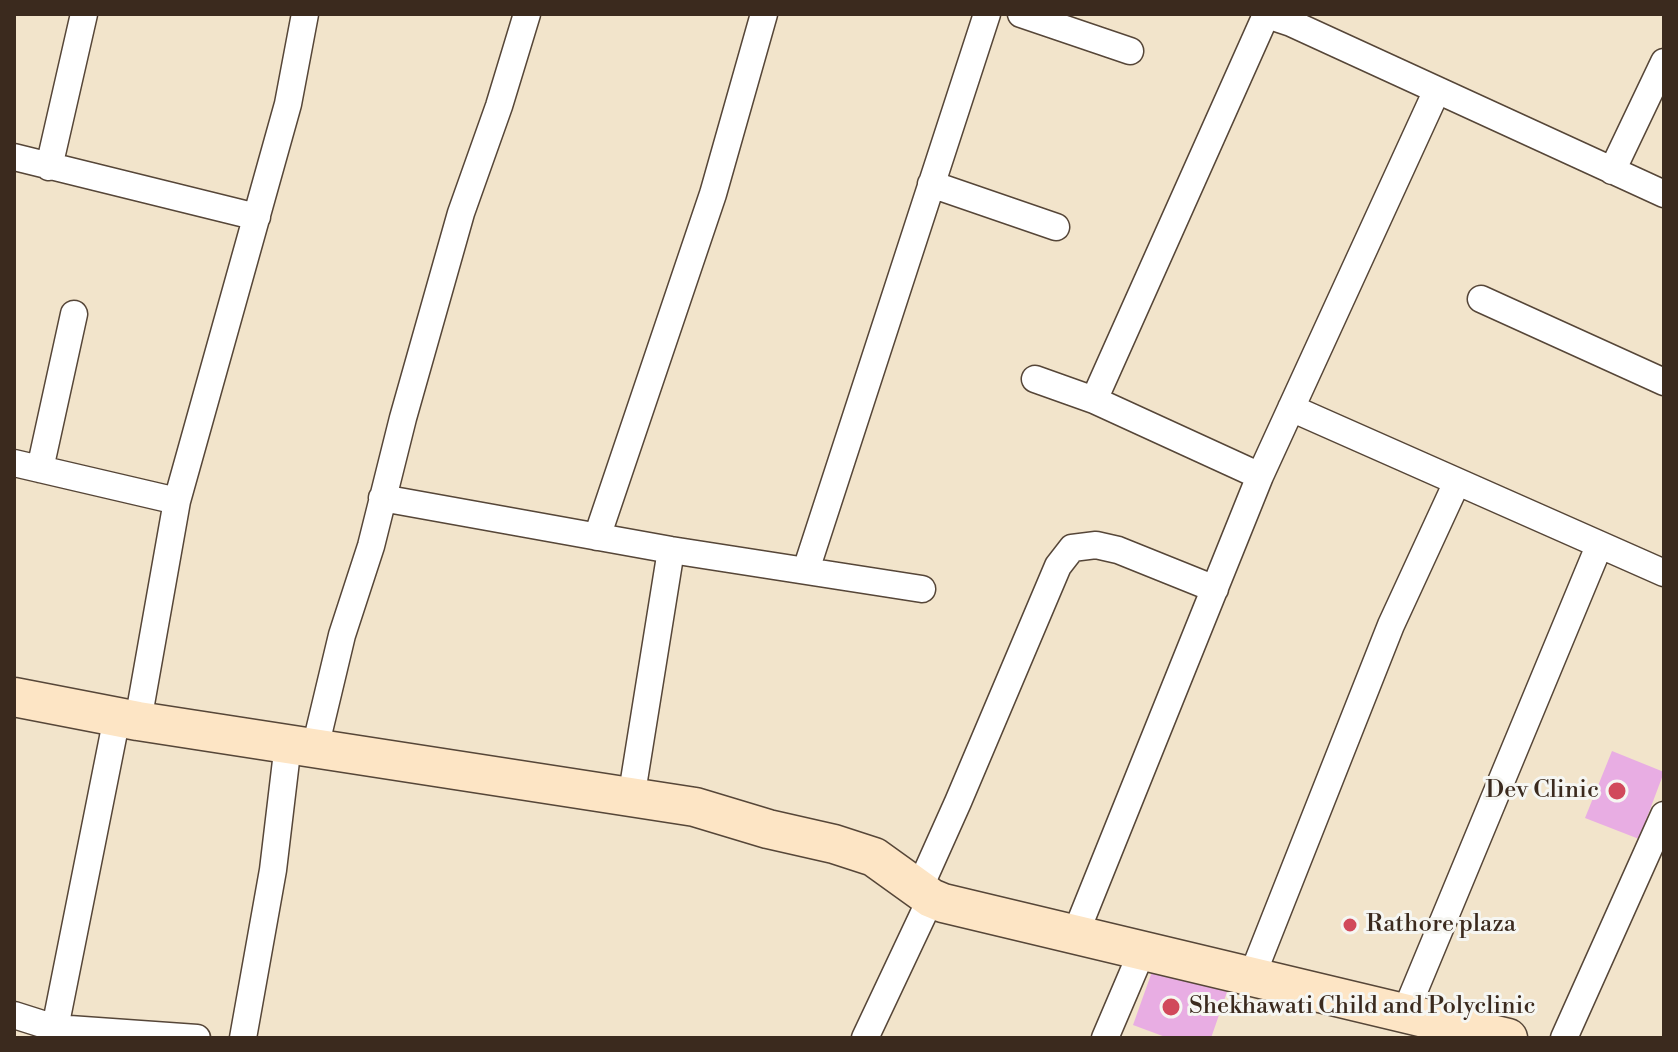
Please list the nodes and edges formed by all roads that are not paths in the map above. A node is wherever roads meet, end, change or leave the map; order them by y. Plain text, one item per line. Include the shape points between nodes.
1 (84, 14) edge
2 (305, 14) edge
3 (527, 14) edge
4 (764, 14) edge
5 (987, 14) edge
6 (1021, 14) edge
7 (1279, 17) edge
8 (1130, 51) dead end
9 (1664, 62) edge
10 (1437, 90) junction
11 (14, 157) edge
12 (49, 167) junction
13 (1612, 171) junction
14 (931, 184) junction
15 (1664, 194) edge
16 (257, 217) junction
17 (1056, 227) dead end
18 (1481, 299) dead end
19 (74, 314) dead end
20 (1035, 379) dead end
21 (1664, 382) edge
22 (1094, 400) junction
23 (1291, 408) junction
24 (14, 463) edge
25 (40, 469) junction
26 (1260, 476) junction
27 (1457, 482) junction
28 (382, 498) junction
29 (177, 501) junction
30 (597, 537) junction
31 (1599, 546) junction
32 (671, 550) junction
33 (806, 570) junction
34 (1664, 573) edge
35 (922, 589) dead end
36 (1215, 589) junction
37 (14, 697) edge
38 (127, 719) junction
39 (302, 746) junction
40 (631, 799) junction
41 (1664, 815) edge
42 (925, 894) junction
43 (1075, 935) junction
44 (1143, 949) junction
45 (1252, 976) junction
46 (1405, 1013) junction
47 (14, 1015) edge
48 (53, 1033) edge
49 (197, 1038) edge
50 (243, 1038) edge
51 (865, 1038) edge
52 (1105, 1038) edge
53 (1508, 1038) edge
54 (1564, 1038) edge

1 - 12 street
2 - 16 street via 288,104
3 - 28 street via 461,213
4 - 30 street via 713,194
5 - 14 street
6 - 8 street
7 - 10 street
7 - 22 street
9 - 13 street
10 - 13 street
10 - 23 street
11 - 12 street
12 - 16 street
13 - 15 street
14 - 17 street
14 - 33 street
16 - 29 street
18 - 21 street
19 - 25 street
20 - 22 street
22 - 26 street
23 - 26 street
23 - 27 street
24 - 25 street
25 - 29 street
26 - 36 street
27 - 31 street
27 - 45 street via 1391,625
28 - 30 street
28 - 39 street via 371,546
29 - 38 street
30 - 32 street
31 - 34 street
31 - 46 street
32 - 33 street
32 - 40 street
33 - 35 street
36 - 42 street via 1118,550 1096,545 1072,548 1058,566
36 - 43 street
37 - 38 street
38 - 39 street
38 - 48 street via 94,821
39 - 40 street
39 - 50 street
40 - 42 street via 695,807 834,844 874,857
41 - 54 street
42 - 43 street
42 - 51 street
43 - 44 street
44 - 45 street
44 - 52 street
45 - 46 street
46 - 53 street
47 - 48 street
48 - 49 street

